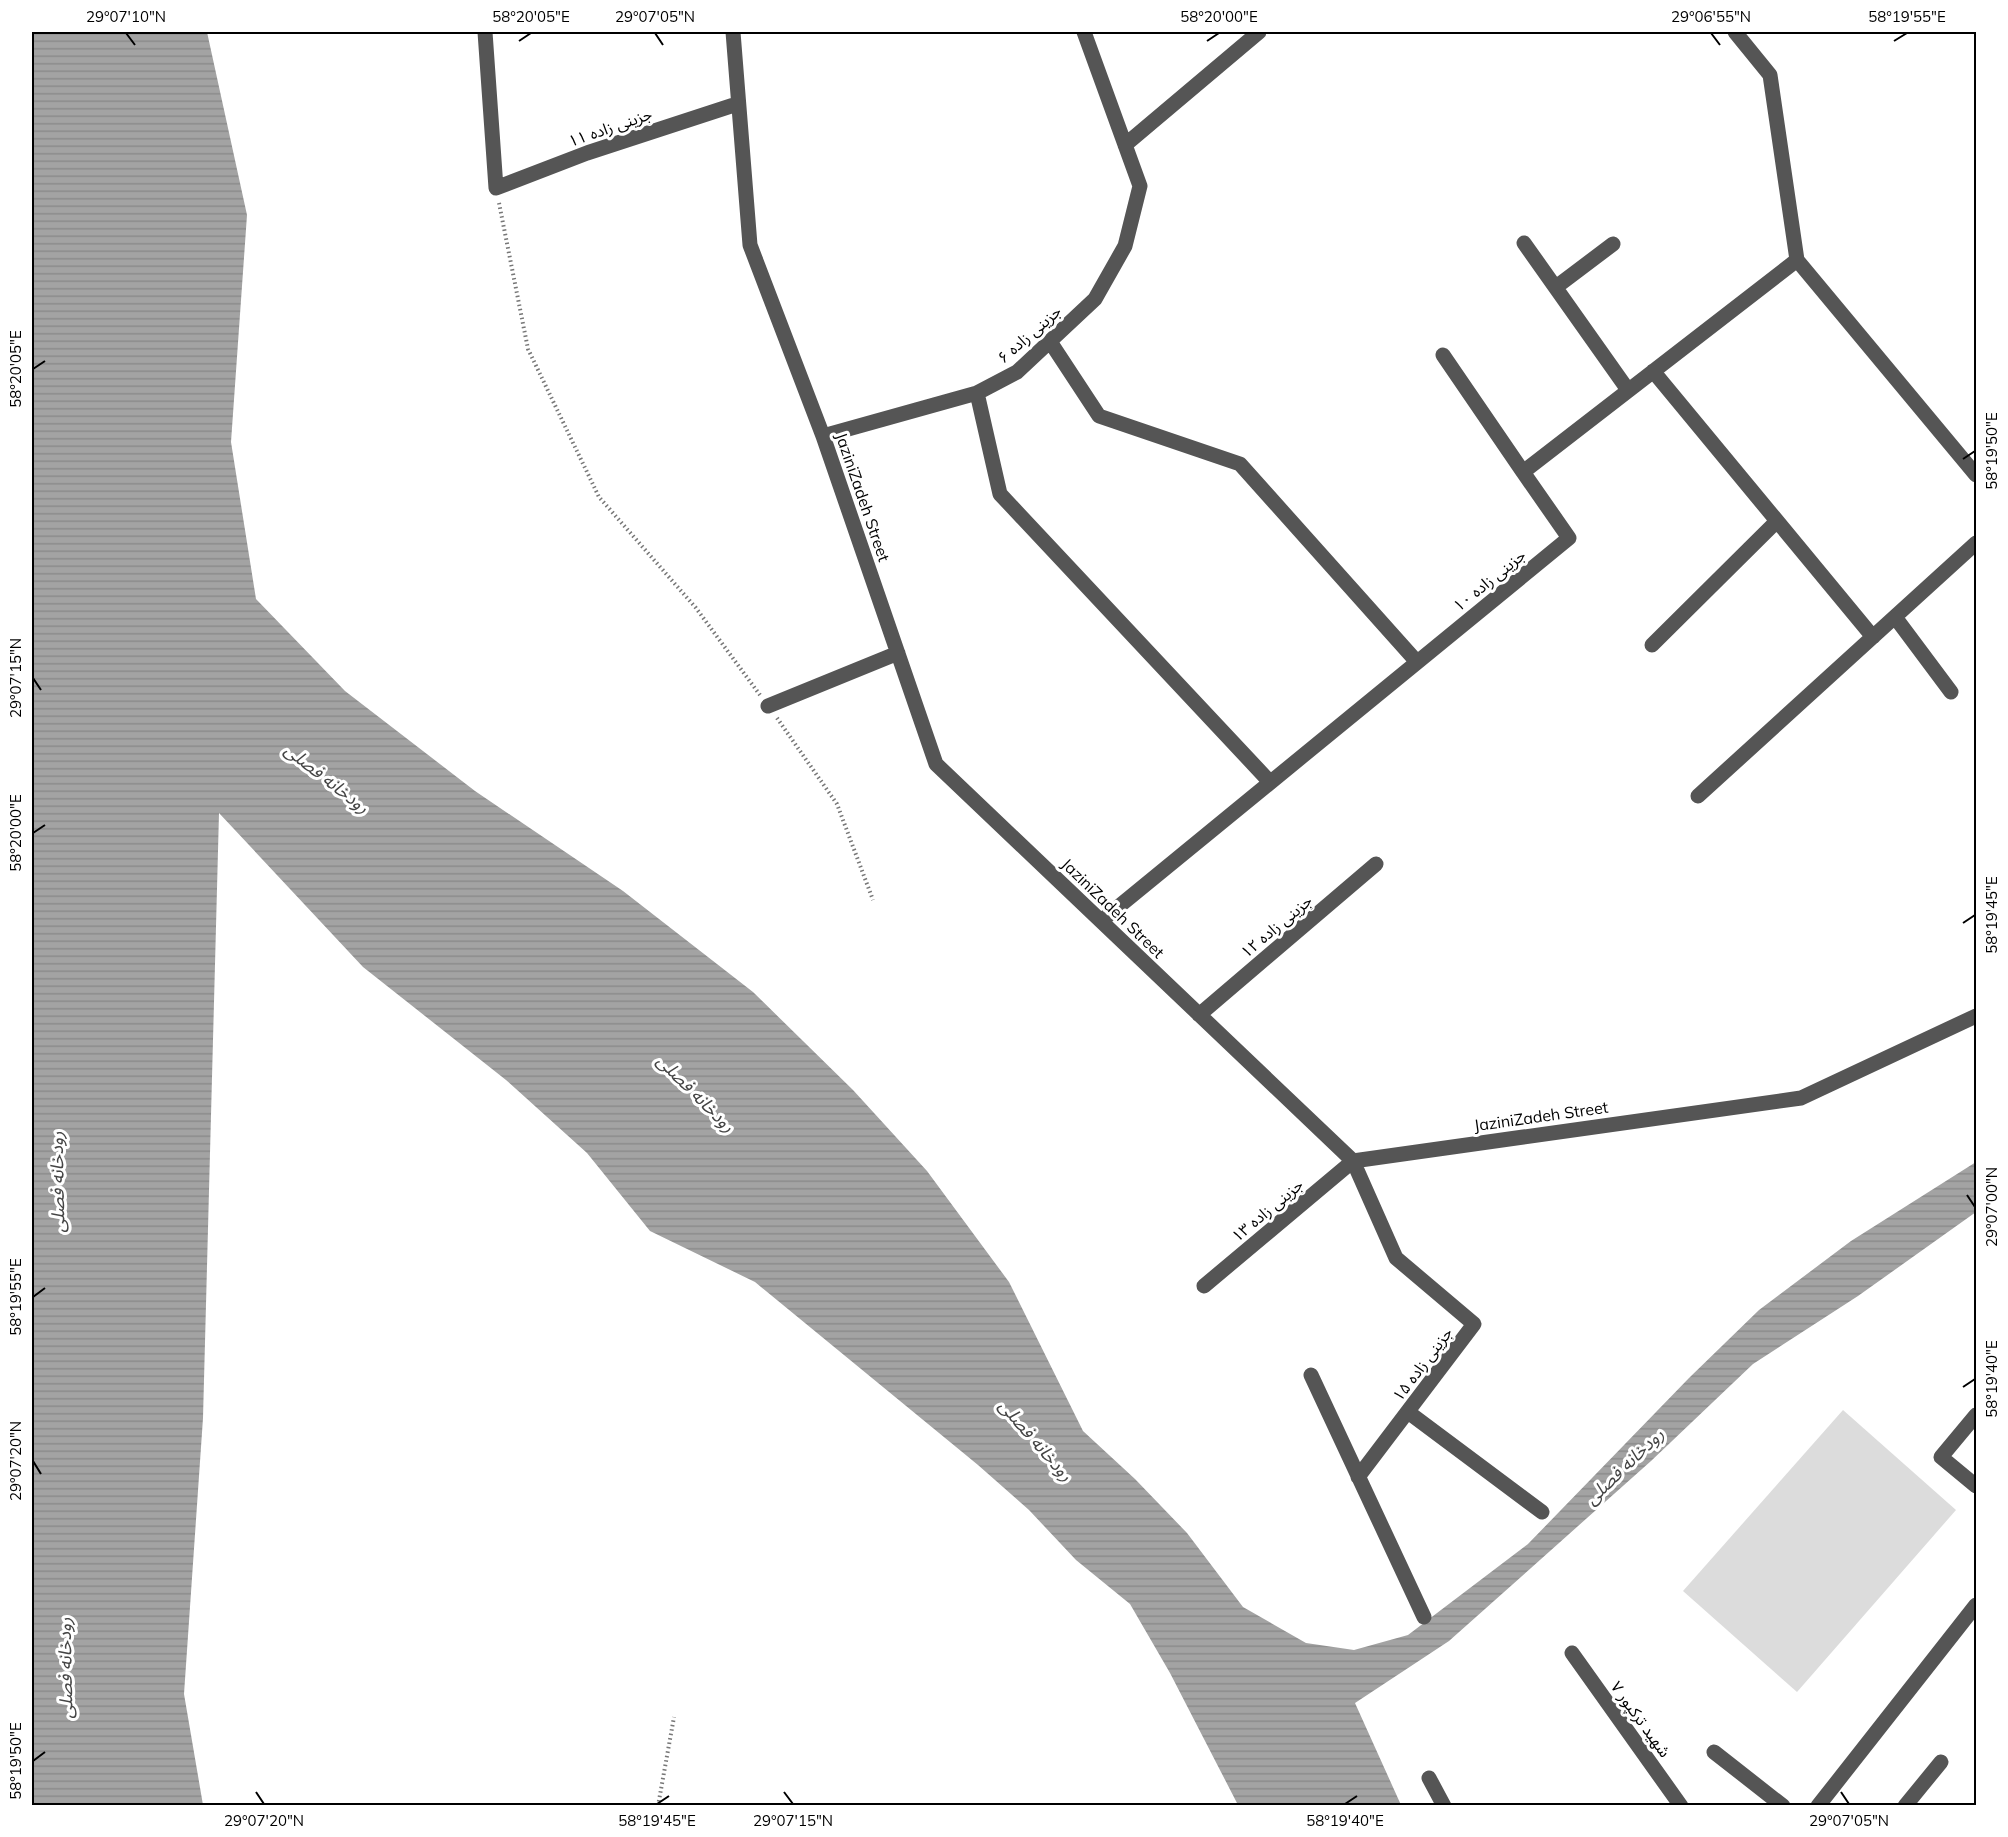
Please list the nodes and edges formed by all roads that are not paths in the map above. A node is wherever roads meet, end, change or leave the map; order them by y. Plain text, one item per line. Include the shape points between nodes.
1 (485, 32) edge
2 (733, 32) edge
3 (1084, 32) edge
4 (1259, 32) edge
5 (1735, 32) edge
6 (737, 104) junction
7 (1125, 145) junction
8 (1524, 243) dead end
9 (1614, 244) dead end
10 (1797, 260) junction
11 (1556, 287) junction
12 (1051, 343) junction
13 (1443, 355) dead end
14 (1653, 371) junction
15 (1628, 390) junction
16 (976, 393) junction
17 (823, 436) junction
18 (1523, 471) junction
19 (1977, 475) edge
20 (1777, 521) junction
21 (1977, 543) edge
22 (1895, 617) junction
23 (1873, 637) junction
24 (1652, 645) dead end
25 (898, 653) junction
26 (1417, 662) junction
27 (1952, 692) dead end
28 (768, 706) road end
29 (1270, 782) junction
30 (1698, 796) dead end
31 (1376, 864) dead end
32 (1101, 921) junction
33 (1199, 1015) junction
34 (1977, 1016) edge
35 (1353, 1161) junction
36 (1204, 1286) dead end
37 (1311, 1375) dead end
38 (1408, 1412) junction
39 (1977, 1415) edge
40 (1358, 1477) junction
41 (1977, 1486) edge
42 (1542, 1512) dead end
43 (1977, 1605) edge
44 (1424, 1617) dead end
45 (1572, 1653) dead end
46 (1714, 1752) dead end
47 (1941, 1762) dead end
48 (1429, 1778) dead end
49 (1444, 1806) edge
50 (1681, 1806) edge
51 (1783, 1806) edge
52 (1818, 1806) edge
53 (1905, 1806) edge

1 - 6 street, جزینی زاده ۱۱ via 496,188 587,153
2 - 6 street, JaziniZadeh Street
3 - 7 street, جزینی زاده ۶
4 - 7 street
5 - 10 street via 1770,75
6 - 17 street, JaziniZadeh Street via 750,245
7 - 12 street, جزینی زاده ۶ via 1140,186 1125,246 1095,299
8 - 11 street
9 - 11 street
10 - 14 street
10 - 19 street
11 - 15 street
12 - 16 street, جزینی زاده ۶ via 1017,372
12 - 26 street via 1099,416 1240,464
13 - 18 street
14 - 15 street
14 - 20 street
15 - 18 street
16 - 17 street, جزینی زاده ۶
16 - 29 street via 1000,494
17 - 25 street, JaziniZadeh Street
18 - 26 street, جزینی زاده ۱۰ via 1569,538
20 - 23 street
20 - 24 street
21 - 22 street
22 - 23 street
22 - 27 street
23 - 30 street
25 - 28 street
25 - 32 street, JaziniZadeh Street via 936,764
26 - 29 street, جزینی زاده ۱۰
29 - 32 street, جزینی زاده ۱۰
31 - 33 street, جزینی زاده ۱۲
32 - 33 street, JaziniZadeh Street
33 - 35 street, JaziniZadeh Street
34 - 35 street, JaziniZadeh Street via 1801,1098
35 - 36 street, جزینی زاده ۱۳
35 - 38 street, جزینی زاده ۱۵ via 1396,1258 1474,1324
37 - 40 street
38 - 40 street, جزینی زاده ۱۵
38 - 42 street
39 - 41 street via 1941,1457
40 - 44 street
43 - 52 street
45 - 50 street, شهید ترکپور ۷
46 - 51 street
47 - 53 street
48 - 49 street

